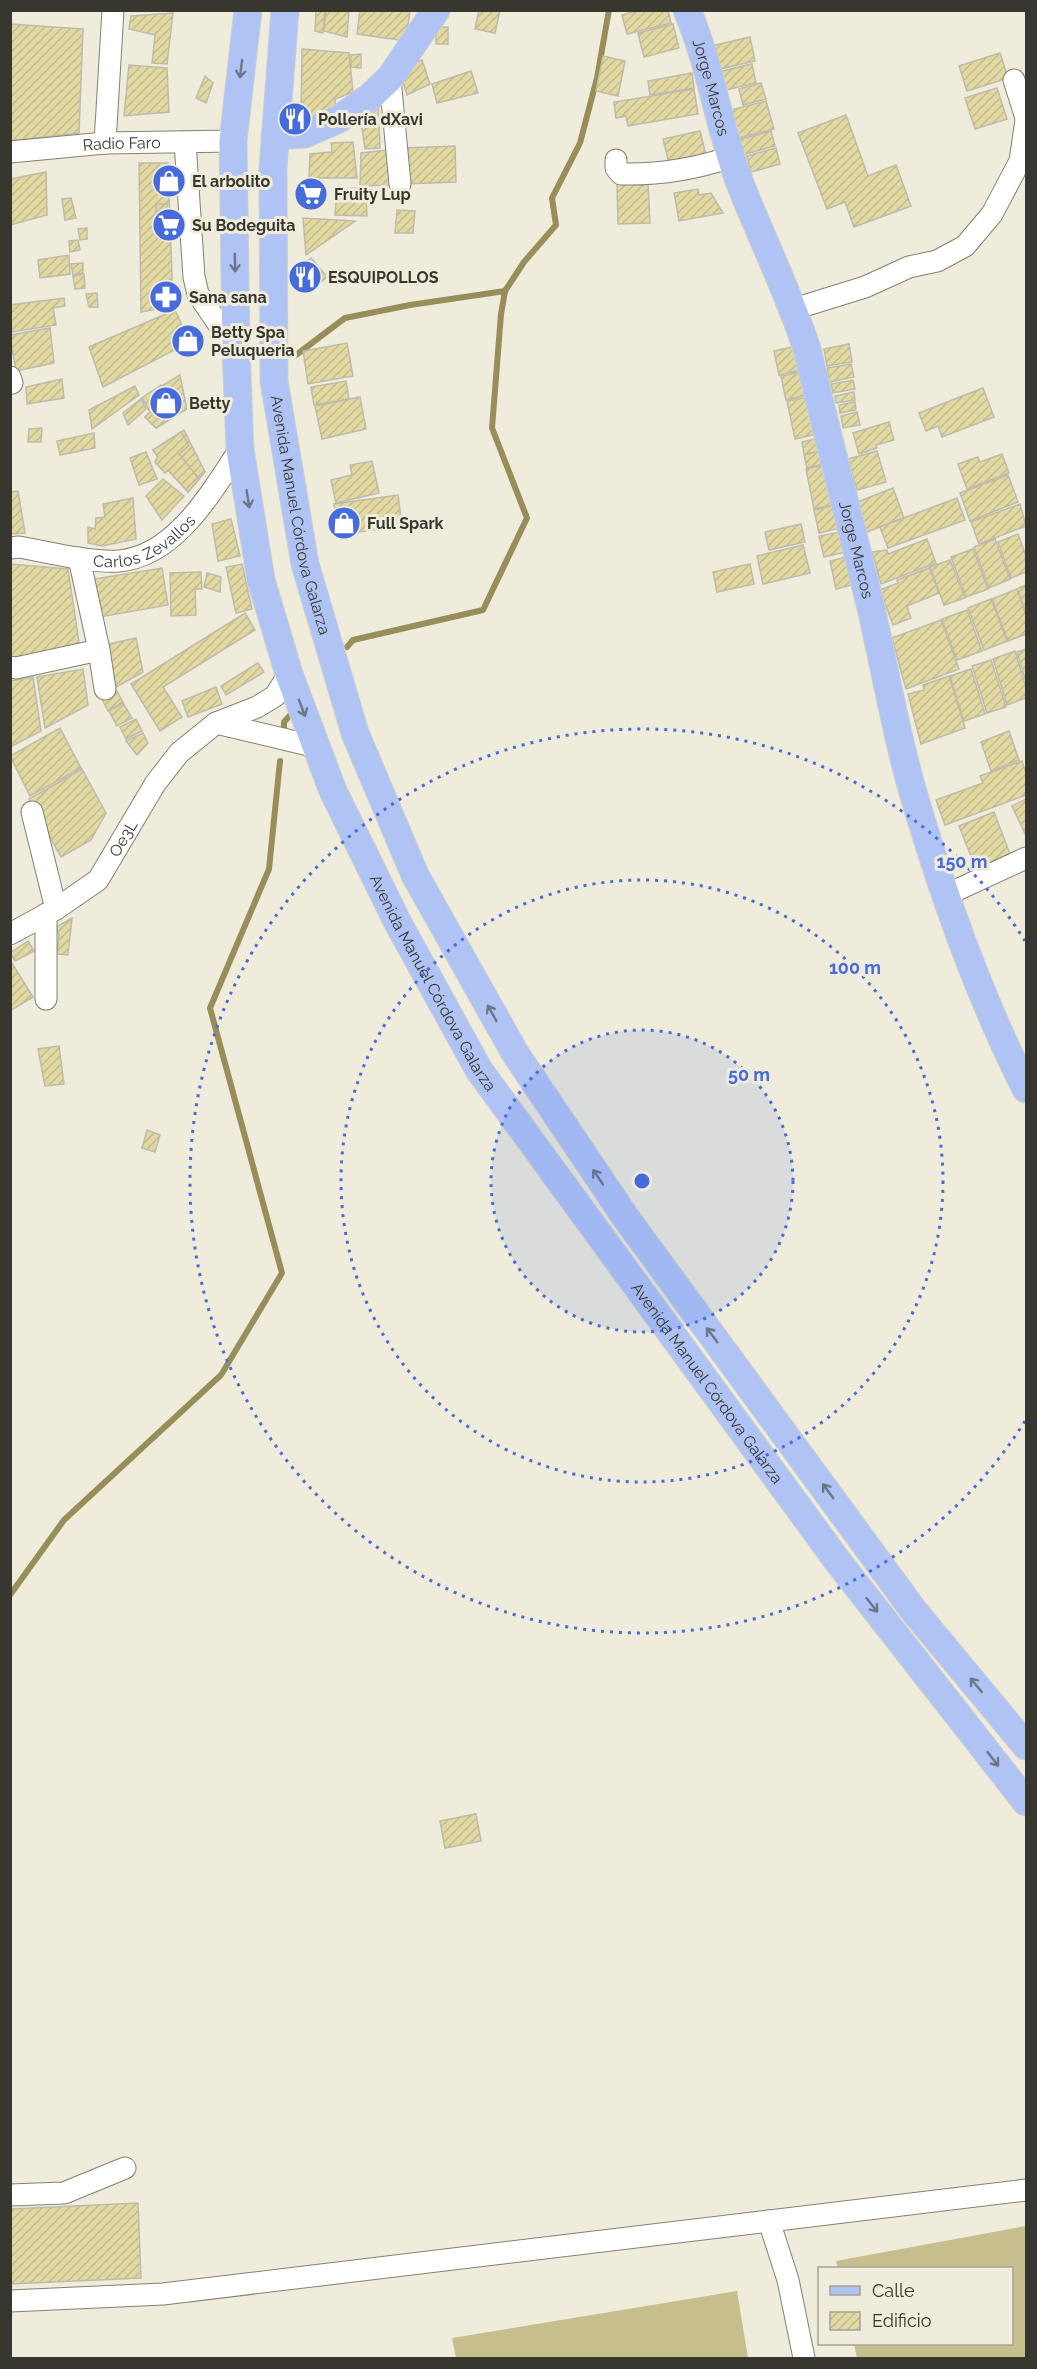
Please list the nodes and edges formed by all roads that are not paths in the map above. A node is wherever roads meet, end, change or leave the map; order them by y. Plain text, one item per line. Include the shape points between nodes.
1 (113, 10) edge
2 (248, 10) edge
3 (285, 10) edge
4 (436, 10) edge
5 (687, 10) edge
6 (390, 78) junction
7 (1014, 80) dead end
8 (1026, 119) edge
9 (275, 136) junction
10 (233, 141) junction
11 (185, 142) junction
12 (105, 143) junction
13 (10, 152) edge
14 (731, 157) junction
15 (616, 159) dead end
16 (400, 184) dead end
17 (794, 309) junction
18 (236, 350) junction
19 (240, 449) junction
20 (10, 548) edge
21 (79, 558) junction
22 (99, 650) junction
23 (10, 668) edge
24 (289, 674) junction
25 (105, 689) dead end
26 (216, 723) junction
27 (317, 747) junction
28 (32, 812) dead end
29 (1026, 858) edge
30 (946, 895) junction
31 (51, 911) junction
32 (10, 934) edge
33 (46, 999) dead end
34 (1026, 1089) edge
35 (863, 1538) junction
36 (836, 1559) junction
37 (1026, 1746) edge
38 (1026, 1802) edge
39 (125, 2168) dead end
40 (1026, 2190) edge
41 (10, 2195) edge
42 (769, 2221) junction
43 (10, 2301) edge
44 (804, 2358) edge

1 - 12 street
2 -> 10 main road, Avenida Manuel Córdova Galarza
3 - 9 main road, Avenida Manuel Córdova Galarza
4 - 6 main road
5 - 14 main road, Jorge Marcos via 704,56
6 - 9 main road via 339,119 305,134
6 - 16 street
7 - 8 street
8 - 17 street via 1020,162 992,214 965,246 937,261 909,267 865,287
35 -> 9 main road, Avenida Manuel Córdova Galarza via 626,1218 515,1053 415,875 355,733 305,564 274,381
10 - 11 street, Radio Faro
10 -> 18 main road, Avenida Manuel Córdova Galarza
11 - 12 street, Radio Faro
11 - 18 street via 198,294
12 - 13 street, Radio Faro
14 - 15 street via 704,166 641,175 621,174
14 - 17 main road, Jorge Marcos
17 - 30 main road, Jorge Marcos via 873,617 912,789
18 - 19 main road, Avenida Manuel Córdova Galarza
19 - 21 street, Carlos Zevallos via 196,514 156,550 120,561
19 -> 24 main road, Avenida Manuel Córdova Galarza via 261,580
20 - 21 street, Carlos Zevallos
21 - 22 street
22 - 23 street
22 - 25 street
24 - 26 street, Oe3L via 266,702
24 -> 27 main road, Avenida Manuel Córdova Galarza
26 - 27 street
26 - 31 street, Oe3L via 179,753 155,783 98,880
27 - 36 main road, Avenida Manuel Córdova Galarza via 333,791 398,923 479,1070
28 - 31 street
29 - 30 street
30 - 34 main road, Jorge Marcos via 979,989
31 - 32 street, Oe3L
31 - 33 street
35 - 36 main road
37 -> 35 main road, Avenida Manuel Córdova Galarza via 914,1611
36 -> 38 main road, Avenida Manuel Córdova Galarza
39 - 41 street via 64,2193
40 - 42 street
42 - 43 street via 163,2294
42 - 44 street via 788,2280

